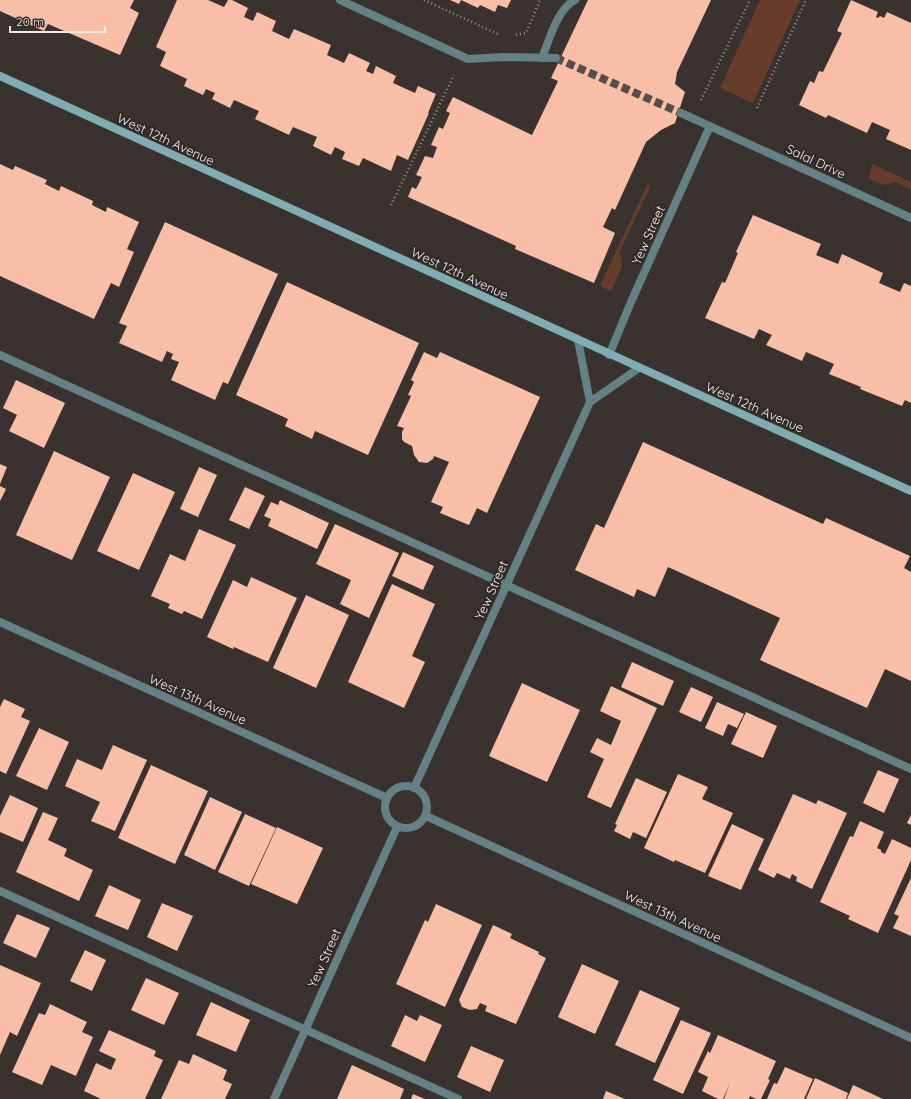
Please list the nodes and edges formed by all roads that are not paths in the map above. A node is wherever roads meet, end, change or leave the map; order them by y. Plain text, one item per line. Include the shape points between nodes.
1 (340, 0) edge
2 (575, 0) edge
3 (542, 58) junction
4 (556, 58) tunnel mouth
5 (0, 76) edge
6 (681, 113) tunnel mouth
7 (710, 126) junction
8 (911, 218) edge
9 (578, 340) junction
10 (609, 354) junction
11 (0, 355) edge
12 (639, 368) junction
13 (590, 402) junction
14 (911, 491) edge
15 (506, 586) junction
16 (0, 622) edge
17 (911, 769) edge
18 (414, 788) junction
19 (387, 798) junction
20 (426, 816) junction
21 (397, 826) junction
22 (0, 891) edge
23 (305, 1030) junction
24 (911, 1038) edge
25 (274, 1099) edge
26 (458, 1099) edge

1 - 3 street via 468,59
2 - 3 street via 564,10
3 - 4 street
5 - 9 street, West 12th Avenue
6 - 7 street, Salal Drive
7 - 8 street, Salal Drive
7 - 10 street, Yew Street
9 - 10 street, West 12th Avenue
9 - 13 street
10 - 12 street, West 12th Avenue
11 - 15 street
12 - 13 street
12 - 14 street, West 12th Avenue
13 - 15 street, Yew Street
15 - 17 street
15 - 18 street, Yew Street
16 - 19 street, West 13th Avenue
18 - 19 street via 396,789
18 - 20 street via 427,803
19 - 21 street via 387,818
20 - 21 street via 422,822 410,828 403,829
20 - 24 street, West 13th Avenue
21 - 23 street, Yew Street
22 - 23 street
23 - 25 street, Yew Street
23 - 26 street

